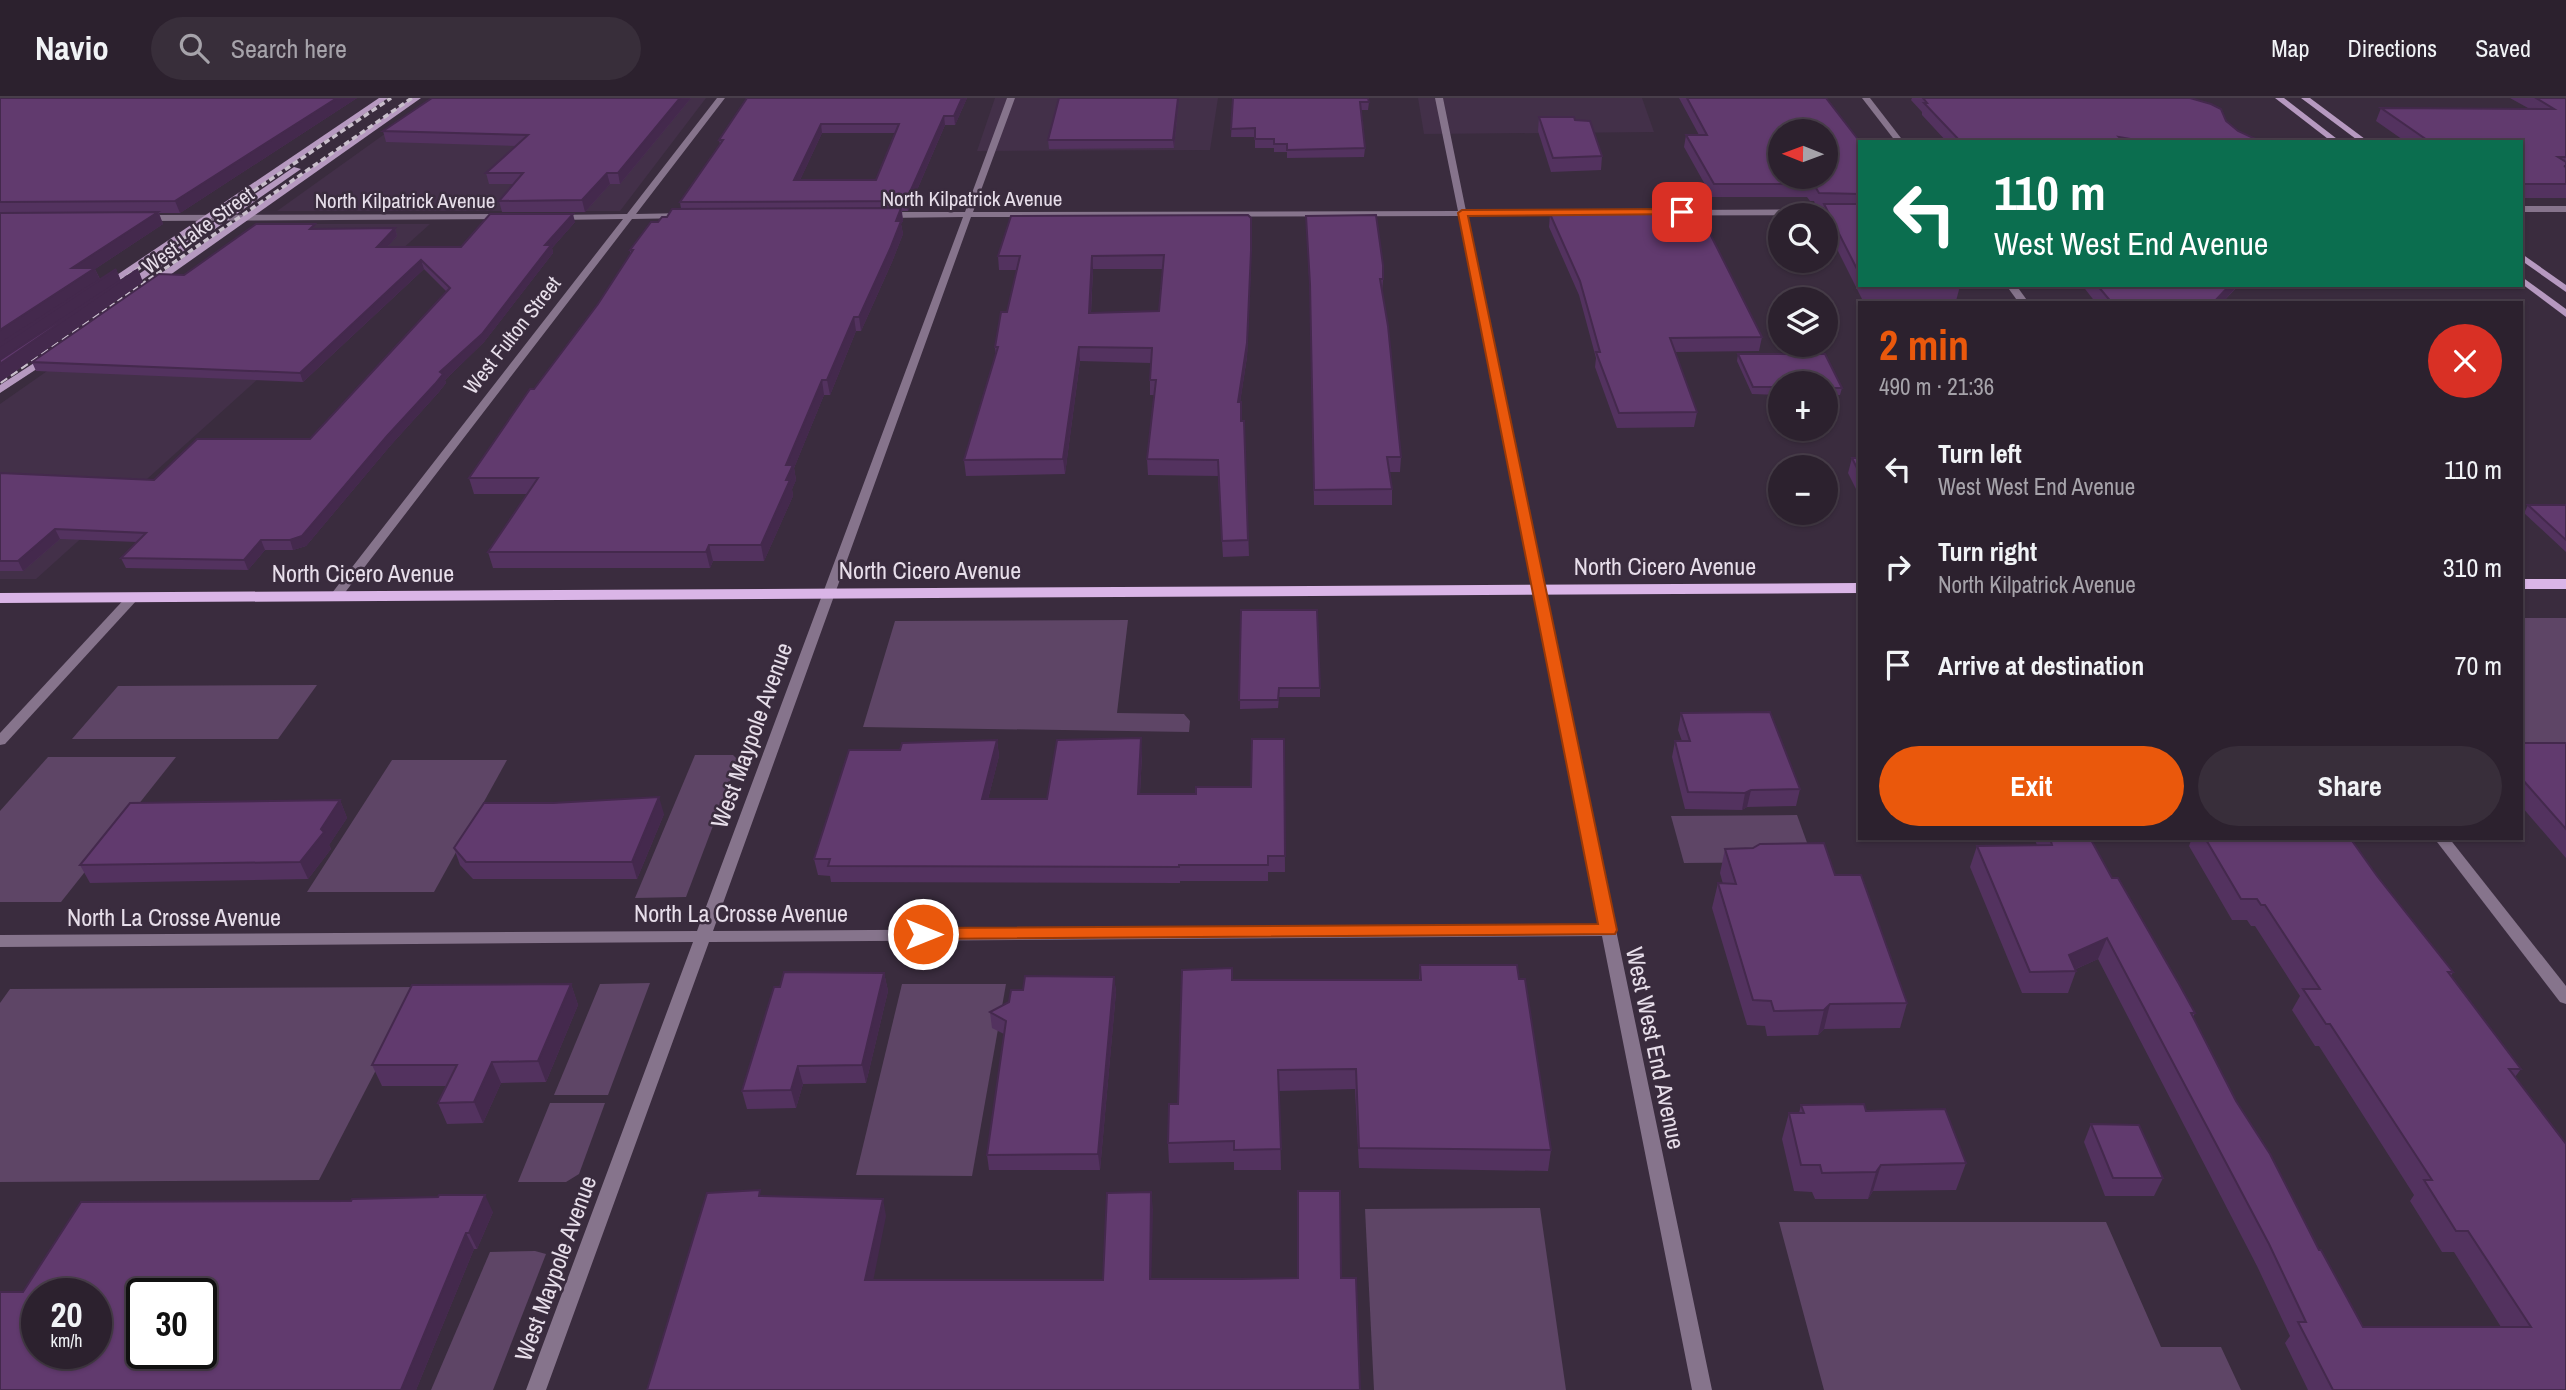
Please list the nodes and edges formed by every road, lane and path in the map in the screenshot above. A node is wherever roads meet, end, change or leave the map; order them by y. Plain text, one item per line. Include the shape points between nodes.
1 (384, 98) edge
2 (401, 98) edge
3 (417, 98) edge
4 (721, 98) edge
5 (1011, 98) edge
6 (1439, 98) edge
7 (1866, 98) edge
8 (2279, 98) edge
9 (2305, 98) edge
10 (1898, 140) edge
11 (2334, 140) edge
12 (2362, 140) edge
13 (2523, 209) edge
14 (2566, 209) edge
15 (1858, 212) edge
16 (1462, 213) junction
17 (868, 215) edge
18 (968, 215) junction
19 (631, 216) junction
20 (697, 216) edge
21 (518, 217) edge
22 (544, 217) edge
23 (128, 218) edge
24 (206, 218) junction
25 (225, 218) junction
26 (243, 218) junction
27 (2523, 258) edge
28 (2523, 282) edge
29 (2566, 289) edge
30 (99, 290) edge
31 (120, 291) edge
32 (139, 294) edge
33 (2566, 314) edge
34 (53, 353) edge
35 (0, 390) edge
36 (2523, 584) edge
37 (2566, 584) edge
38 (1858, 588) edge
39 (1539, 590) junction
40 (829, 594) junction
41 (337, 596) junction
42 (133, 597) junction
43 (0, 598) edge
44 (0, 741) edge
45 (2443, 840) edge
46 (1608, 930) junction
47 (704, 935) junction
48 (0, 941) edge
49 (2566, 999) edge
50 (536, 1390) edge
51 (1703, 1390) edge

1 - 24 main road, West Lake Street
2 - 25 main road, West Lake Street
3 - 26 main road, West Lake Street
4 - 19 street, West Fulton Street
5 - 18 street, West Maypole Avenue
6 - 16 street, West West End Avenue
7 - 10 street
8 - 11 main road
9 - 12 main road
13 - 14 street
15 - 16 street, North Kilpatrick Avenue
16 - 18 street, North Kilpatrick Avenue
16 - 39 street, West West End Avenue
17 - 18 street, North Kilpatrick Avenue
18 - 40 street, West Maypole Avenue
19 - 20 street
19 - 22 street
19 - 41 street, West Fulton Street
21 - 26 street, North Kilpatrick Avenue
23 - 24 street, North Kilpatrick Avenue
24 - 25 street, North Kilpatrick Avenue
24 - 30 main road, West Lake Street
25 - 26 street, North Kilpatrick Avenue
25 - 31 main road, West Lake Street
26 - 32 main road, West Lake Street
27 - 29 main road
28 - 33 main road
34 - 35 main road
36 - 37 main road
38 - 39 main road, North Cicero Avenue
39 - 40 main road, North Cicero Avenue
39 - 46 street, West West End Avenue
40 - 41 main road, North Cicero Avenue
40 - 47 street, West Maypole Avenue
41 - 42 main road, North Cicero Avenue
42 - 43 main road, North Cicero Avenue
42 - 44 street
45 - 49 street
46 - 47 street, North La Crosse Avenue
46 - 51 street, West West End Avenue
47 - 48 street, North La Crosse Avenue
47 - 50 street, West Maypole Avenue

